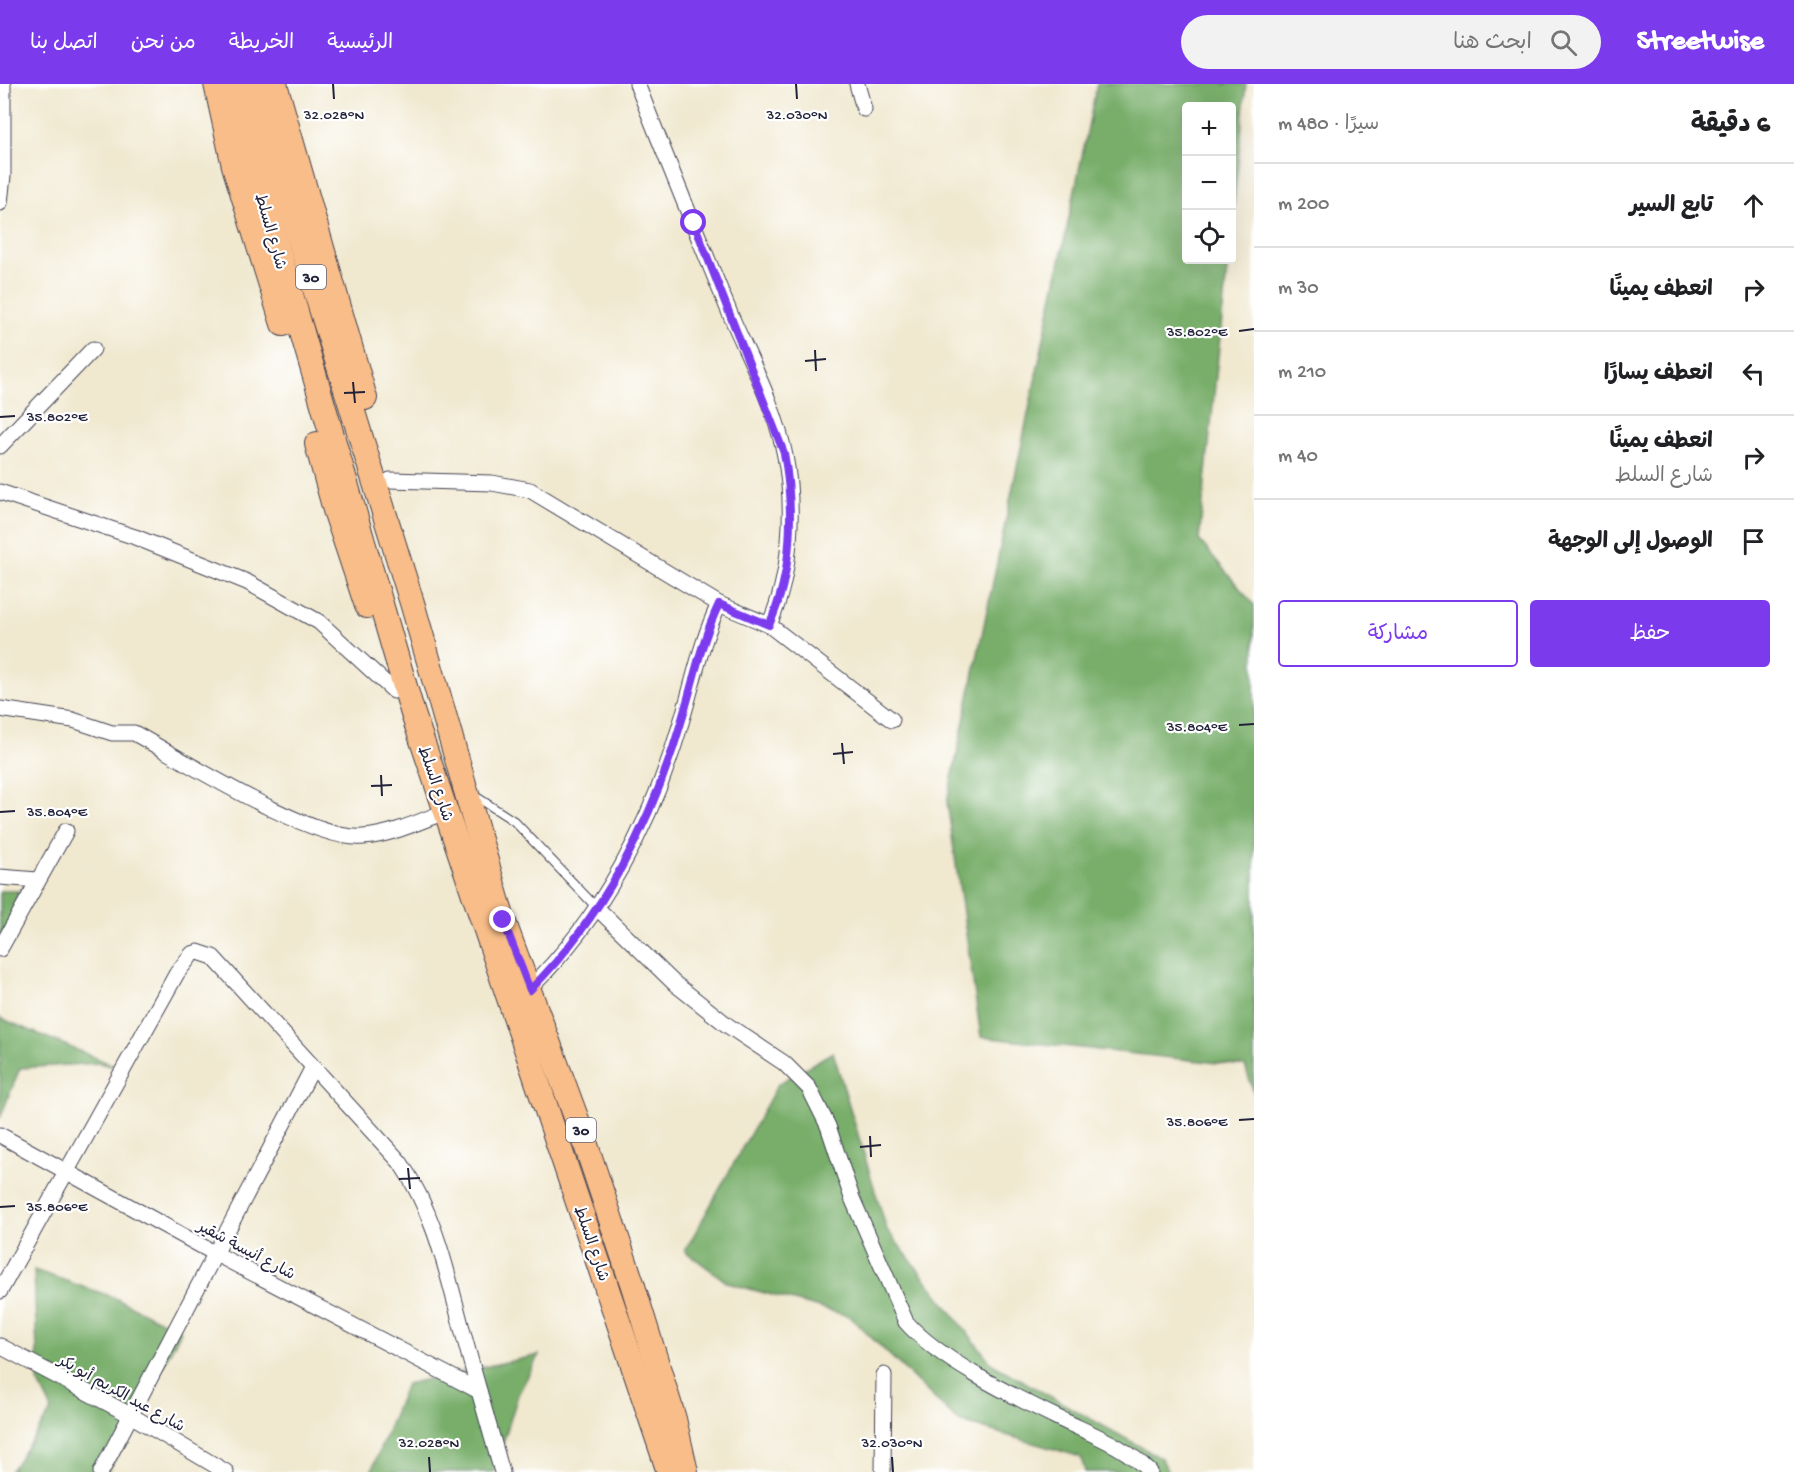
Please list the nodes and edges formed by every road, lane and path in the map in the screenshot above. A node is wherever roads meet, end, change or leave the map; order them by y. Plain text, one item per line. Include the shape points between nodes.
1 (3, 84) edge
2 (216, 84) edge
3 (234, 84) edge
4 (255, 84) edge
5 (275, 84) edge
6 (637, 84) edge
7 (857, 84) edge
8 (864, 109) dead end
9 (0, 203) edge
10 (93, 349) dead end
11 (0, 446) edge
12 (380, 474) junction
13 (0, 492) edge
14 (719, 604) junction
15 (769, 625) junction
16 (394, 692) junction
17 (0, 709) edge
18 (892, 720) dead end
19 (465, 791) junction
20 (443, 802) junction
21 (66, 831) dead end
22 (0, 878) edge
23 (37, 880) junction
24 (597, 908) junction
25 (0, 950) edge
26 (530, 990) junction
27 (313, 1067) junction
28 (0, 1135) edge
29 (66, 1170) junction
30 (216, 1254) junction
31 (0, 1291) edge
32 (0, 1346) edge
33 (884, 1375) dead end
34 (479, 1392) junction
35 (132, 1416) junction
36 (100, 1472) edge
37 (226, 1472) edge
38 (502, 1472) edge
39 (669, 1472) edge
40 (687, 1472) edge
41 (883, 1472) edge
42 (1150, 1472) edge

1 - 9 street
2 - 16 main road via 234,166 335,510
3 - 20 main road, شارع السلط / 30 via 251,157 340,467
4 - 12 main road, شارع السلط / 30 via 275,158
5 - 12 main road
6 - 15 street via 784,453 789,500 786,569 782,596
7 - 8 street
10 - 11 street
12 - 14 street via 530,490
12 - 19 main road, شارع السلط / 30 via 434,625 443,711
13 - 16 street via 145,540 247,582 319,621
14 - 15 street
14 - 24 street via 699,653 681,725 655,798
15 - 18 street
16 - 20 main road via 420,765
17 - 20 street via 73,720 112,733 134,733 276,809 332,834 361,838 381,834
19 - 24 lane via 514,821
19 - 26 main road, شارع السلط / 30 via 503,920
20 - 39 main road, شارع السلط / 30
21 - 23 street
22 - 23 street
23 - 25 street
24 - 26 street via 554,966
24 - 42 street via 682,989 727,1025 777,1057 809,1088 828,1126 852,1198 901,1311 918,1336 1055,1417 1120,1446
26 - 40 main road, شارع السلط / 30 via 633,1286
27 - 29 street via 213,957 192,954 177,973
27 - 30 street
27 - 34 street via 400,1162 420,1195 443,1257
28 - 29 street, شارع أنيسة شقير
29 - 30 street, شارع أنيسة شقير
29 - 31 street
30 - 34 street, شارع أنيسة شقير
30 - 35 street
32 - 35 street, شارع عبد الكريم أبو بكر
33 - 41 street
34 - 38 street
35 - 36 street
35 - 37 street, شارع عبد الكريم أبو بكر

